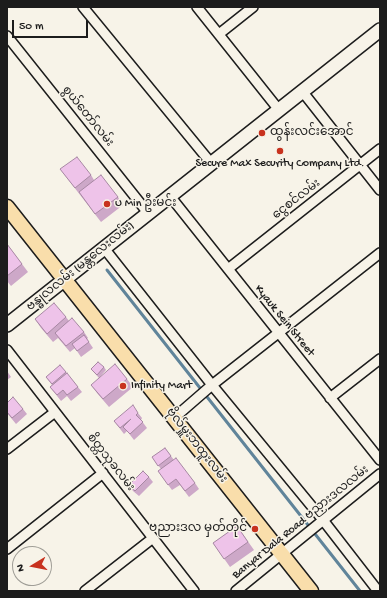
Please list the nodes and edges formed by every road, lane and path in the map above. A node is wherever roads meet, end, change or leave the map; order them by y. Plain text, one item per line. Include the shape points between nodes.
1 (83, 7) edge
2 (197, 7) edge
3 (254, 7) edge
4 (380, 30) edge
5 (219, 34) junction
6 (7, 36) edge
7 (302, 91) junction
8 (279, 110) junction
9 (380, 149) edge
10 (211, 163) junction
11 (360, 165) junction
12 (380, 190) edge
13 (170, 196) junction
14 (7, 207) edge
15 (148, 213) junction
16 (104, 248) junction
17 (380, 253) edge
18 (228, 269) junction
19 (64, 280) junction
20 (7, 326) edge
21 (278, 333) junction
22 (7, 350) edge
23 (380, 359) edge
24 (210, 386) junction
25 (330, 398) junction
26 (55, 412) junction
27 (174, 418) junction
28 (7, 449) edge
29 (380, 460) edge
30 (103, 473) junction
31 (380, 474) edge
32 (323, 520) junction
33 (153, 538) junction
34 (7, 549) edge
35 (282, 554) junction
36 (86, 591) edge
37 (194, 591) edge
38 (236, 591) edge
39 (311, 591) edge
40 (378, 591) edge

1 - 10 street
2 - 5 street
3 - 5 street
4 - 7 street, ဗန္ဓုလလမ်း (မန္တလေးလမ်း)
5 - 8 street
6 - 15 street, စွယ်တော်လမ်း
7 - 8 street, ဗန္ဓုလလမ်း (မန္တလေးလမ်း)
7 - 11 street
8 - 10 street, ဗန္ဓုလလမ်း (မန္တလေးလမ်း)
9 - 11 street, ငွေစင်လမ်း
10 - 13 street, ဗန္ဓုလလမ်း (မန္တလေးလမ်း)
11 - 12 street
11 - 18 street, ငွေစင်လမ်း
13 - 15 street, ဗန္ဓုလလမ်း (မန္တလေးလမ်း)
13 - 18 street, Kyauk Sein Street
14 - 19 main road, ဗိုလ်မှူးဘထူးလမ်း
15 - 16 street, ဗန္ဓုလလမ်း (မန္တလေးလမ်း)
16 - 19 street, ဗန္ဓုလလမ်း (မန္တလေးလမ်း)
16 - 24 street
17 - 21 street
18 - 21 street, Kyauk Sein Street
19 - 20 street, ဗန္ဓုလလမ်း (မန္တလေးလမ်း)
19 - 27 main road, ဗိုလ်မှူးဘထူးလမ်း
21 - 24 street
21 - 25 street, Kyauk Sein Street
22 - 26 street, စိတ္တသုခလမ်း
23 - 25 street
24 - 27 street
24 - 32 street
25 - 29 street, Kyauk Sein Street
26 - 28 street
26 - 30 street, စိတ္တသုခလမ်း
27 - 35 main road, ဗိုလ်မှူးဘထူးလမ်း
30 - 33 street, စိတ္တသုခလမ်း
30 - 34 street
31 - 32 street, Banyar Dala Road ဗညားဒလလမ်း
32 - 35 street, Banyar Dala Road ဗညားဒလလမ်း
32 - 40 street
33 - 36 street
33 - 37 street, စိတ္တသုခလမ်း
35 - 38 street, Banyar Dala Road ဗညားဒလလမ်း
35 - 39 main road, ဗိုလ်မှူးဘထူးလမ်း

